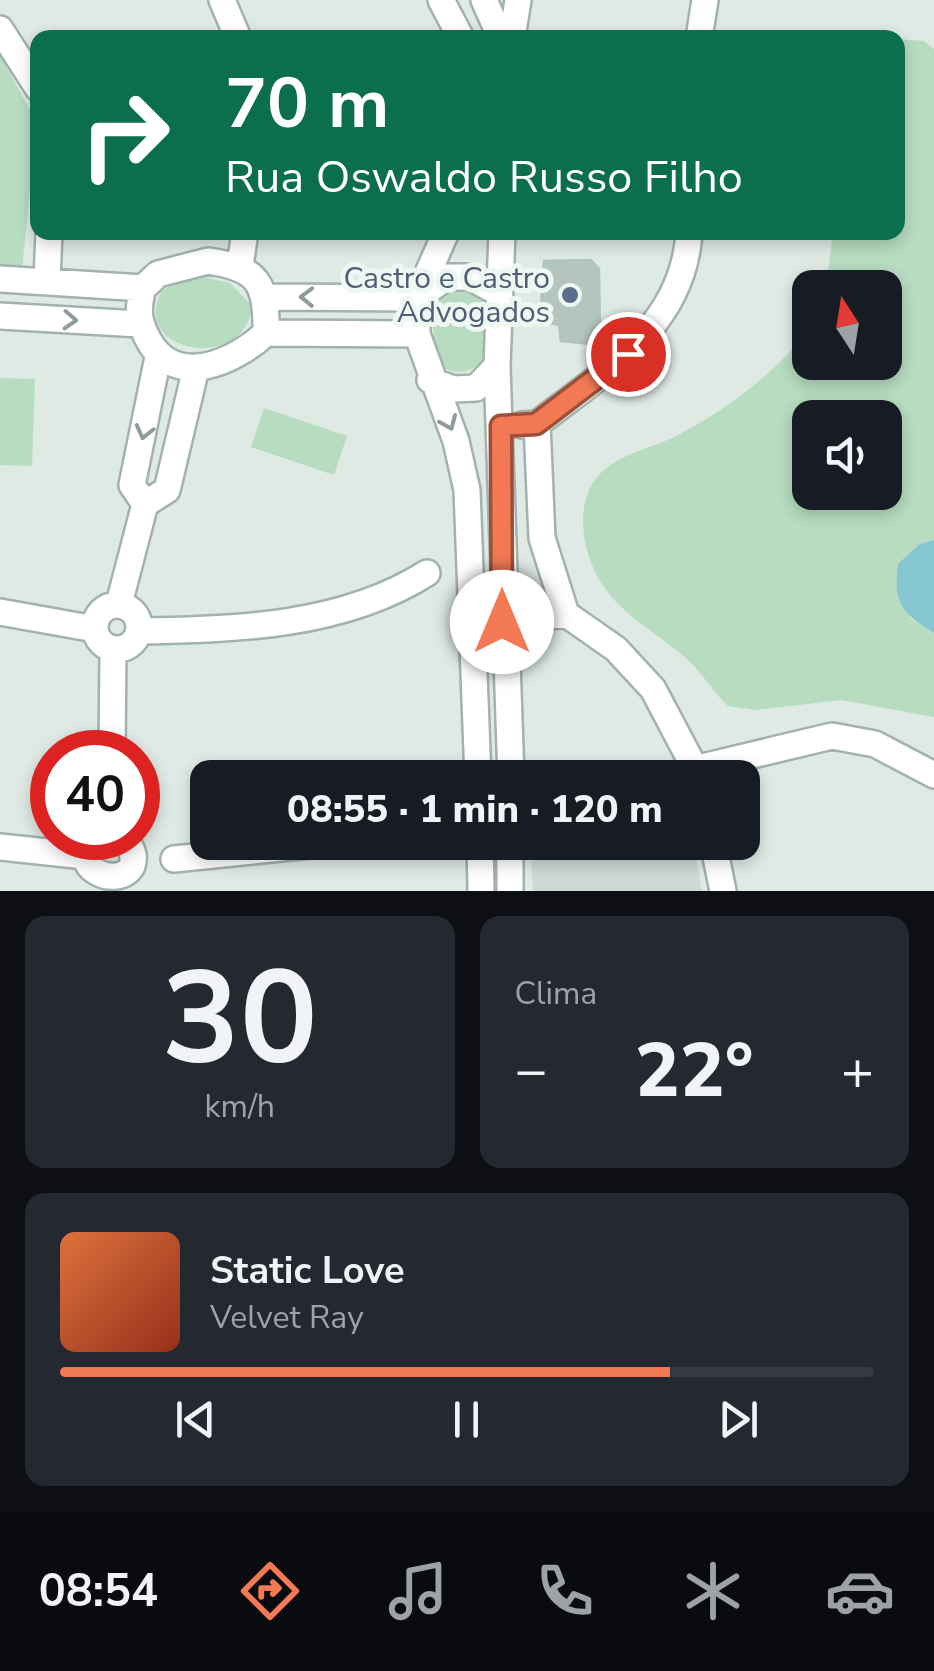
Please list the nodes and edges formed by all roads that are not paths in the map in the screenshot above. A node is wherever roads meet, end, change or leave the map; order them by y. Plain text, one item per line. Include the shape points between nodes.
1 (222, 0) edge
2 (441, 0) edge
3 (484, 0) edge
4 (518, 0) edge
5 (705, 0) edge
6 (0, 29) edge
7 (235, 30) edge
8 (459, 30) edge
9 (497, 30) edge
10 (513, 30) edge
11 (700, 30) edge
12 (30, 76) edge
13 (50, 240) edge
14 (244, 240) edge
15 (442, 240) edge
16 (502, 240) edge
17 (688, 240) edge
18 (240, 266) junction
19 (0, 278) edge
20 (47, 281) junction
21 (143, 288) junction
22 (499, 293) junction
23 (267, 297) junction
24 (417, 298) junction
25 (0, 316) edge
26 (139, 324) junction
27 (266, 333) junction
28 (417, 334) junction
29 (158, 357) junction
30 (497, 366) junction
31 (196, 368) junction
32 (430, 380) junction
33 (154, 390) junction
34 (186, 398) junction
35 (536, 424) junction
36 (501, 426) junction
37 (145, 504) junction
38 (427, 573) dead end
39 (119, 604) junction
40 (0, 612) edge
41 (566, 614) junction
42 (502, 622) junction
43 (95, 629) junction
44 (140, 631) junction
45 (114, 649) junction
46 (112, 730) edge
47 (477, 760) edge
48 (509, 760) edge
49 (692, 760) edge
50 (746, 760) edge
51 (934, 776) edge
52 (30, 845) edge
53 (0, 847) edge
54 (190, 857) edge
55 (160, 859) edge
56 (95, 860) edge
57 (119, 860) edge
58 (480, 860) edge
59 (510, 860) edge
60 (717, 860) edge
61 (481, 891) edge
62 (510, 891) edge
63 (723, 891) edge

1 - 7 street
2 - 8 street
3 - 9 street
4 - 10 street
5 - 11 street
6 - 12 street
13 - 20 street
14 - 18 street
15 - 24 street
16 - 22 street
17 - 35 street via 682,281 654,327
18 - 21 street via 180,265
18 - 23 street
19 - 20 street
20 - 21 street
21 - 26 street
22 - 24 street via 470,278 447,277
22 - 30 street
24 -> 23 street
23 - 27 street
24 - 28 street
25 -> 26 street
26 - 29 street
27 - 28 street
27 - 31 street via 239,355
28 - 32 street
29 - 31 street
29 - 33 street
30 - 32 street via 476,388
30 - 36 street
31 - 34 street
32 -> 47 street via 467,490
33 - 34 street
33 -> 37 street via 132,485
34 - 37 street via 167,490
35 - 36 street
35 - 41 street via 542,538
36 - 42 street
37 - 39 street
38 - 44 street via 365,602 314,616 222,630
39 - 43 street via 101,611
39 - 44 street via 133,610
40 - 43 street
41 - 42 street
41 - 49 street via 653,688
42 - 48 street
43 - 45 street via 100,642
44 - 45 street via 133,643
45 - 46 street
50 - 51 street via 832,736 875,744
52 - 53 street
54 - 55 street
56 - 57 street via 95,877
58 - 61 street
59 - 62 street
60 - 63 street

